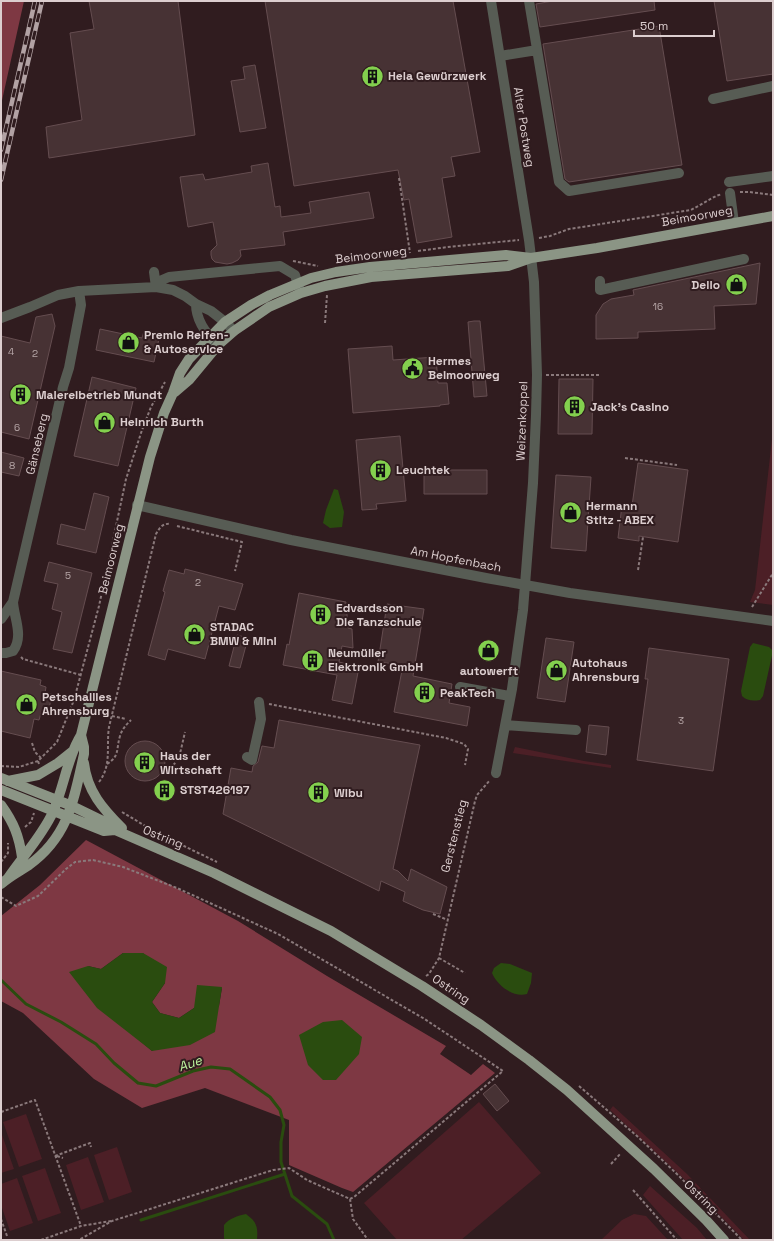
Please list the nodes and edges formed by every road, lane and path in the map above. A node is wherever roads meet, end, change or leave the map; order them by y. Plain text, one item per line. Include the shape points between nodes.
1 (491, 1) edge
2 (529, 1) edge
3 (537, 50) junction
4 (500, 56) junction
5 (773, 86) edge
6 (713, 99) dead end
7 (679, 173) dead end
8 (773, 176) edge
9 (399, 178) dead end
10 (729, 187) junction
11 (773, 194) edge
12 (773, 216) edge
13 (734, 223) junction
14 (529, 240) junction
15 (403, 253) dead end
16 (410, 253) junction
17 (531, 258) junction
18 (744, 259) dead end
19 (323, 266) dead end
20 (316, 268) dead end
21 (154, 272) dead end
22 (600, 281) dead end
23 (297, 283) junction
24 (156, 287) junction
25 (79, 291) junction
26 (301, 293) junction
27 (196, 304) junction
28 (1, 318) edge
29 (225, 322) junction
30 (234, 331) junction
31 (209, 337) junction
32 (218, 345) junction
33 (537, 375) junction
34 (600, 375) dead end
35 (167, 379) dead end
36 (173, 393) junction
37 (625, 458) dead end
38 (677, 465) dead end
39 (137, 505) junction
40 (175, 513) junction
41 (171, 524) junction
42 (643, 537) dead end
43 (638, 570) dead end
44 (235, 571) dead end
45 (773, 572) edge
46 (524, 585) junction
47 (13, 602) junction
48 (746, 617) junction
49 (1, 619) edge
50 (773, 621) edge
51 (14, 651) junction
52 (1, 653) edge
53 (81, 675) junction
54 (460, 687) dead end
55 (510, 696) junction
56 (258, 702) joint
57 (112, 716) junction
58 (126, 719) dead end
59 (131, 720) dead end
60 (506, 726) junction
61 (576, 730) dead end
62 (186, 732) dead end
63 (81, 735) junction
64 (32, 743) dead end
65 (73, 751) junction
66 (84, 754) junction
67 (247, 757) dead end
68 (41, 758) junction
69 (38, 761) junction
70 (107, 764) junction
71 (465, 765) dead end
72 (1, 766) edge
73 (165, 766) dead end
74 (44, 772) junction
75 (496, 773) joint
76 (4, 780) edge
77 (102, 786) dead end
78 (1, 790) edge
79 (57, 800) junction
80 (1, 805) edge
81 (38, 805) junction
82 (72, 806) junction
83 (53, 811) junction
84 (121, 811) dead end
85 (68, 817) junction
86 (115, 830) junction
87 (17, 832) junction
88 (132, 838) junction
89 (8, 853) dead end
90 (22, 857) junction
91 (1, 862) edge
92 (222, 865) dead end
93 (5, 881) edge
94 (1, 897) edge
95 (433, 914) dead end
96 (448, 920) junction
97 (439, 958) junction
98 (465, 972) dead end
99 (421, 973) dead end
100 (577, 1084) dead end
101 (1, 1112) edge
102 (91, 1147) dead end
103 (56, 1156) junction
104 (63, 1158) dead end
105 (633, 1190) dead end
106 (350, 1199) junction
107 (1, 1219) edge
108 (112, 1221) junction
109 (81, 1226) junction
110 (7, 1236) dead end
111 (41, 1240) edge
112 (79, 1240) edge
113 (368, 1240) edge
114 (677, 1240) edge
115 (724, 1240) edge
116 (742, 1240) edge

1 - 4 street, Alter Postweg
2 - 3 street
3 - 4 street
3 - 7 street via 558,182 569,191
4 - 14 street, Alter Postweg
5 - 6 street
8 - 10 street
9 - 16 path
10 - 11 path
10 - 13 street
10 - 14 path via 691,210 569,229
12 - 13 main road, Beimoorweg
13 - 17 main road, Beimoorweg
14 - 16 path
14 - 17 street, Alter Postweg
15 - 16 path
17 - 23 main road, Beimoorweg via 506,255 370,267 336,272
17 - 26 main road, Beimoorweg via 508,266 371,277
17 - 33 street, Weizenkoppel
18 - 22 street via 600,290
19 - 20 path
21 - 24 street
23 - 24 street via 295,275 280,266 169,277
23 - 26 street
23 - 29 main road, Beimoorweg via 250,305
24 - 25 street
24 - 27 street via 178,292
25 - 28 street via 58,295
25 - 47 street, Gänseberg via 81,305 69,368
26 - 30 main road, Beimoorweg via 269,307
27 - 29 street via 211,310
27 - 31 street via 198,318
29 - 30 street
29 - 31 main road, Beimoorweg
30 - 32 main road, Beimoorweg
31 - 32 street
31 - 36 main road, Beimoorweg via 189,359 180,373
32 - 36 main road, Beimoorweg via 189,380
33 - 34 path
33 - 46 street, Weizenkoppel via 535,440
35 - 53 path via 151,407 126,479 99,606
36 - 39 main road, Beimoorweg via 164,413
37 - 38 path
39 - 40 street, Am Hopfenbach
39 - 63 main road, Beimoorweg
40 - 41 path
40 - 46 street, Am Hopfenbach via 291,540
41 - 44 path via 242,542
41 - 57 path via 160,527 156,534
42 - 43 path
45 - 48 path
46 - 48 street, Am Hopfenbach
46 - 55 street via 523,610
47 - 49 street, Gänseberg
47 - 51 street, Gänseberg via 19,639
48 - 50 street, Am Hopfenbach
51 - 52 street
51 - 53 path via 23,659
53 - 68 path via 57,742
54 - 55 street
55 - 60 street
56 - 67 street via 261,719 252,760
56 - 71 path via 446,738 464,744 468,750
57 - 58 path
57 - 70 path via 107,741
59 - 70 path via 123,729 114,760
60 - 61 street
60 - 75 street
62 - 73 path via 179,758 171,768
63 - 65 main road, Beimoorweg
63 - 66 main road, Beimoorweg
64 - 68 path via 35,752
65 - 74 main road
65 - 79 main road, Beimoorweg
66 - 82 main road, Beimoorweg
66 - 88 main road via 87,778 94,795
68 - 69 path
69 - 72 path via 19,767
69 - 74 path
70 - 77 path via 106,772 99,782
74 - 76 main road via 30,777
75 - 96 path, Gerstenstieg via 475,801
76 - 79 main road, Ostring
78 - 81 main road, Ostring
79 - 82 main road, Ostring
79 - 83 main road, Beimoorweg
80 - 87 main road
81 - 83 main road, Ostring
81 - 87 path via 30,822
82 - 85 main road, Beimoorweg
82 - 86 main road, Ostring via 107,823
83 - 85 main road, Ostring
83 - 90 main road, Beimoorweg via 46,825
84 - 92 path via 157,833
85 - 86 main road, Ostring via 104,831
85 - 93 main road, Beimoorweg via 62,830 46,850 30,865
86 - 88 main road, Ostring
87 - 90 main road
88 - 115 main road, Ostring via 214,873 331,932 422,986 481,1025 567,1090 649,1164
89 - 91 path
90 - 93 main road, Beimoorweg
94 - 106 path via 16,906 38,896 76,862 94,860 123,867 177,888 278,934 423,1018 503,1072
95 - 96 path
96 - 97 path, Gerstenstieg
97 - 98 path
97 - 99 path, Gerstenstieg via 429,974 426,976
100 - 116 path via 668,1166
101 - 103 path via 35,1100
102 - 103 path via 90,1143
103 - 104 path
103 - 109 path
105 - 114 path
106 - 108 path via 307,1180 289,1168 272,1170
106 - 113 path via 353,1219
107 - 110 path
108 - 109 path
108 - 112 path
109 - 111 path

